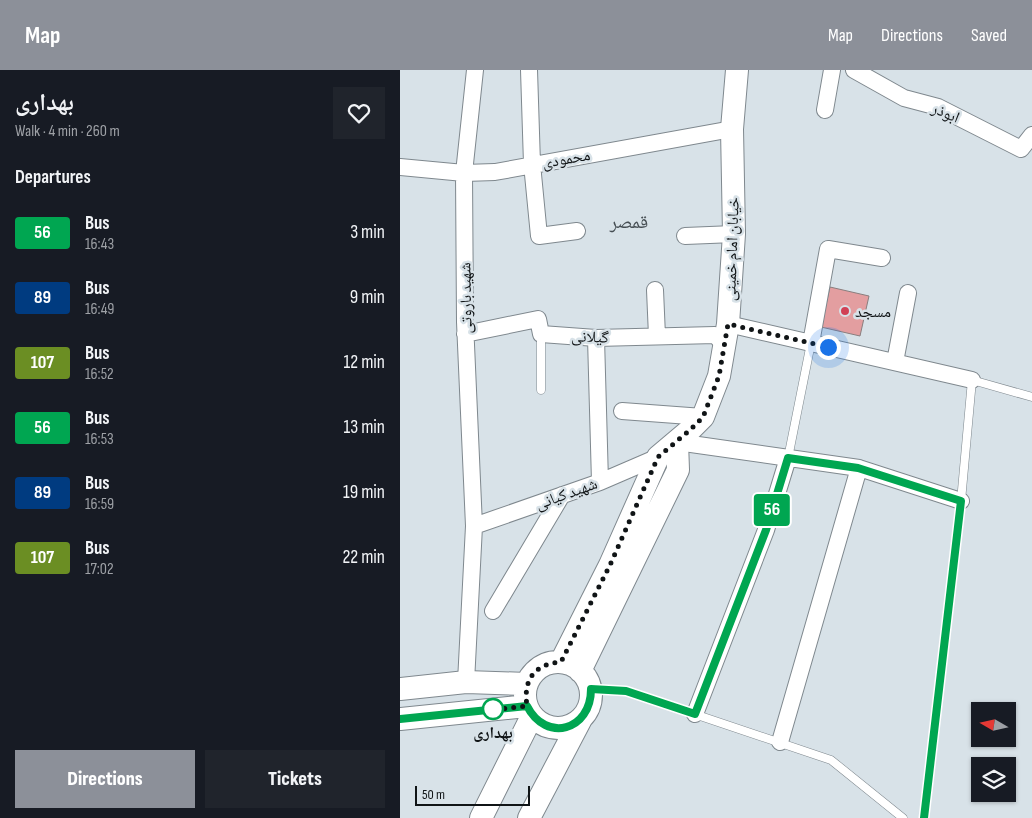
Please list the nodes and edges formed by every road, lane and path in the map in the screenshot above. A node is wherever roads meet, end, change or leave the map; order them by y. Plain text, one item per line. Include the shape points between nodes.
1 (475, 70) edge
2 (529, 70) edge
3 (832, 70) edge
4 (854, 70) edge
5 (738, 71) edge
6 (873, 74) edge
7 (825, 110) dead end
8 (732, 129) junction
9 (1032, 135) edge
10 (532, 164) junction
11 (400, 167) edge
12 (464, 173) junction
13 (577, 231) dead end
14 (734, 234) junction
15 (686, 236) dead end
16 (882, 258) dead end
17 (655, 290) dead end
18 (908, 293) dead end
19 (465, 334) junction
20 (541, 334) junction
21 (726, 334) junction
22 (657, 336) junction
23 (596, 338) junction
24 (811, 343) junction
25 (895, 362) junction
26 (972, 380) junction
27 (541, 390) dead end
28 (1032, 397) edge
29 (622, 411) dead end
30 (703, 417) junction
31 (677, 442) junction
32 (658, 457) junction
33 (788, 458) junction
34 (858, 468) junction
35 (600, 482) junction
36 (562, 495) junction
37 (961, 501) junction
38 (474, 526) junction
39 (493, 610) dead end
40 (577, 674) junction
41 (466, 682) junction
42 (400, 689) edge
43 (528, 702) junction
44 (695, 714) junction
45 (400, 719) edge
46 (581, 719) junction
47 (780, 742) junction
48 (481, 818) edge
49 (530, 818) edge
50 (903, 818) edge
51 (924, 818) edge

1 - 12 street, شهید باروتی
2 - 10 street
3 - 7 street
4 - 6 street, ابوذر
5 - 8 street, خیابان امام خمینی
6 - 9 street, ابوذر via 904,98 938,107 1020,149
8 - 10 street, محمودی
8 - 14 street, خیابان امام خمینی
10 - 12 street, محمودی via 494,172
10 - 13 street via 539,236
11 - 12 street, محمودی
12 - 19 street, شهید باروتی
14 - 15 street
14 - 21 street, خیابان امام خمینی
16 - 24 street via 828,249
17 - 22 street
18 - 25 street
19 - 20 street via 538,319
19 - 38 street, شهید باروتی
20 - 23 street, گیلانی
20 - 27 lane
21 - 22 street, گیلانی
21 - 24 street, گیلانی
21 - 30 street, خیابان امام خمینی via 719,376
22 - 23 street, گیلانی
23 - 35 street
24 - 25 street, گیلانی
24 - 33 lane
25 - 26 street, گیلانی
26 - 28 lane
26 - 37 lane
29 - 30 street
30 - 31 street, خیابان امام خمینی
31 - 32 street, خیابان امام خمینی
31 - 33 street
31 - 40 street via 678,470
32 - 35 street, شهید کیانی
32 - 40 street, خیابان امام خمینی via 610,565
33 - 34 street
33 - 44 street via 766,530
34 - 37 street
34 - 47 street
35 - 36 street, شهید کیانی
36 - 38 street, شهید کیانی
36 - 39 street
37 - 51 lane
38 - 41 street, شهید باروتی
40 - 43 street via 550,663 540,667 532,675
40 - 44 lane
40 - 46 street via 591,700
41 - 42 street
41 - 43 street
43 - 45 street
43 - 46 street via 540,723 550,728 572,726
43 - 48 street
44 - 47 lane
46 - 49 street
47 - 50 lane via 831,760

